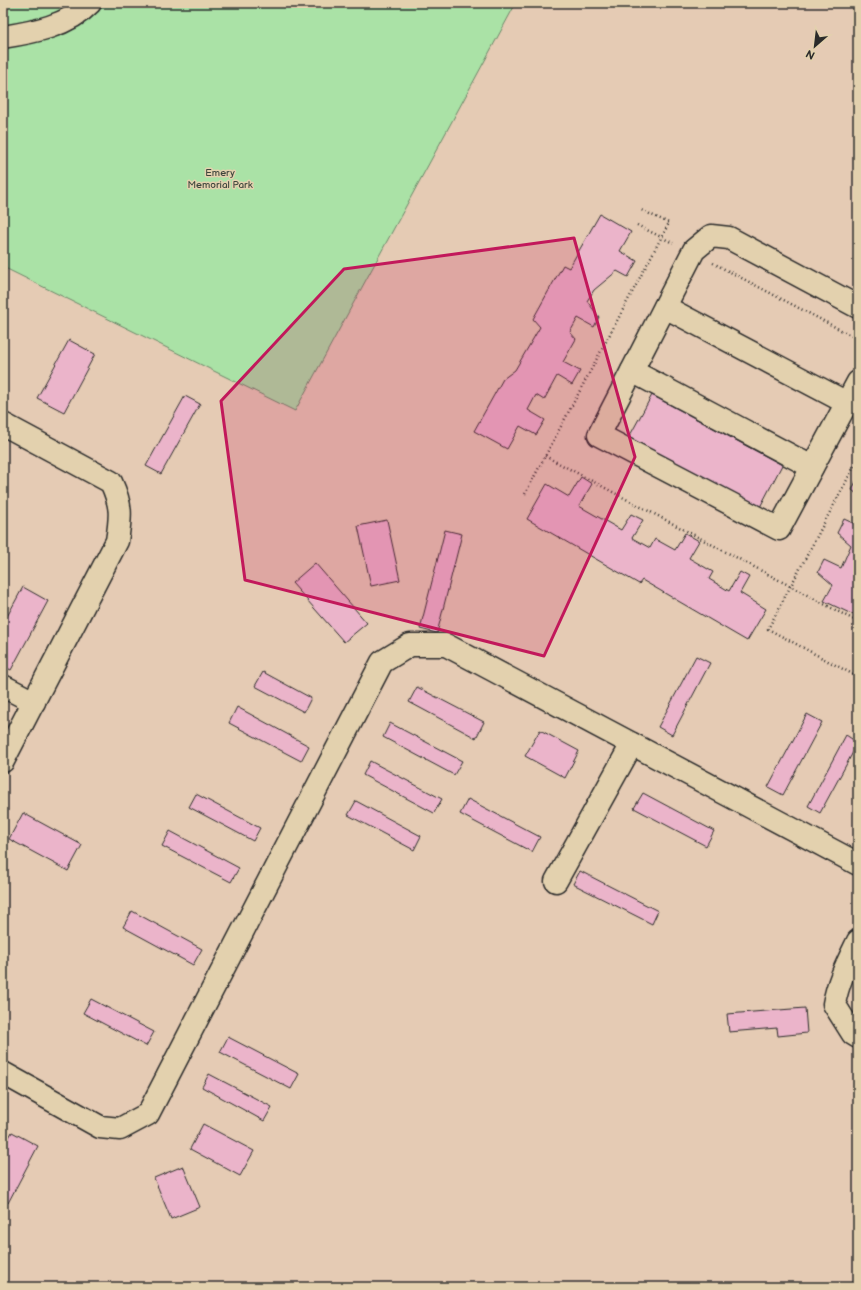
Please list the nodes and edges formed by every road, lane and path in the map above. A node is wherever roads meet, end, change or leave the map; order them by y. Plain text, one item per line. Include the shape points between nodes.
1 (90, 3) edge
2 (3, 37) edge
3 (641, 210) dead end
4 (637, 225) dead end
5 (662, 237) junction
6 (693, 253) junction
7 (665, 307) junction
8 (858, 307) edge
9 (858, 339) edge
10 (632, 371) junction
11 (858, 382) edge
12 (847, 403) junction
13 (3, 424) edge
14 (545, 456) junction
15 (858, 459) edge
16 (812, 467) junction
17 (525, 494) dead end
18 (791, 586) junction
19 (858, 622) edge
20 (858, 677) edge
21 (3, 686) edge
22 (34, 702) junction
23 (632, 744) junction
24 (3, 761) edge
25 (858, 864) edge
26 (556, 881) dead end
27 (858, 941) edge
28 (858, 1037) edge
29 (3, 1073) edge

1 - 2 lane via 73,18 56,25
3 - 5 path via 669,223
4 - 5 path
5 - 6 path
5 - 14 path
6 - 7 lane
6 - 8 lane via 711,236 729,238
6 - 9 path
7 - 10 lane
7 - 12 lane
10 - 16 lane
10 - 16 lane via 599,435 779,529
11 - 12 lane
12 - 16 lane
13 - 22 lane via 111,482 119,500 121,518 117,541
14 - 17 path
14 - 18 path
15 - 18 path
18 - 19 path
18 - 20 path via 768,629
21 - 22 lane
22 - 24 lane
23 - 25 lane
23 - 26 lane
23 - 29 lane via 446,645 410,645 382,662 148,1114 120,1129 100,1127
27 - 28 lane via 836,990 834,1004 853,1034

